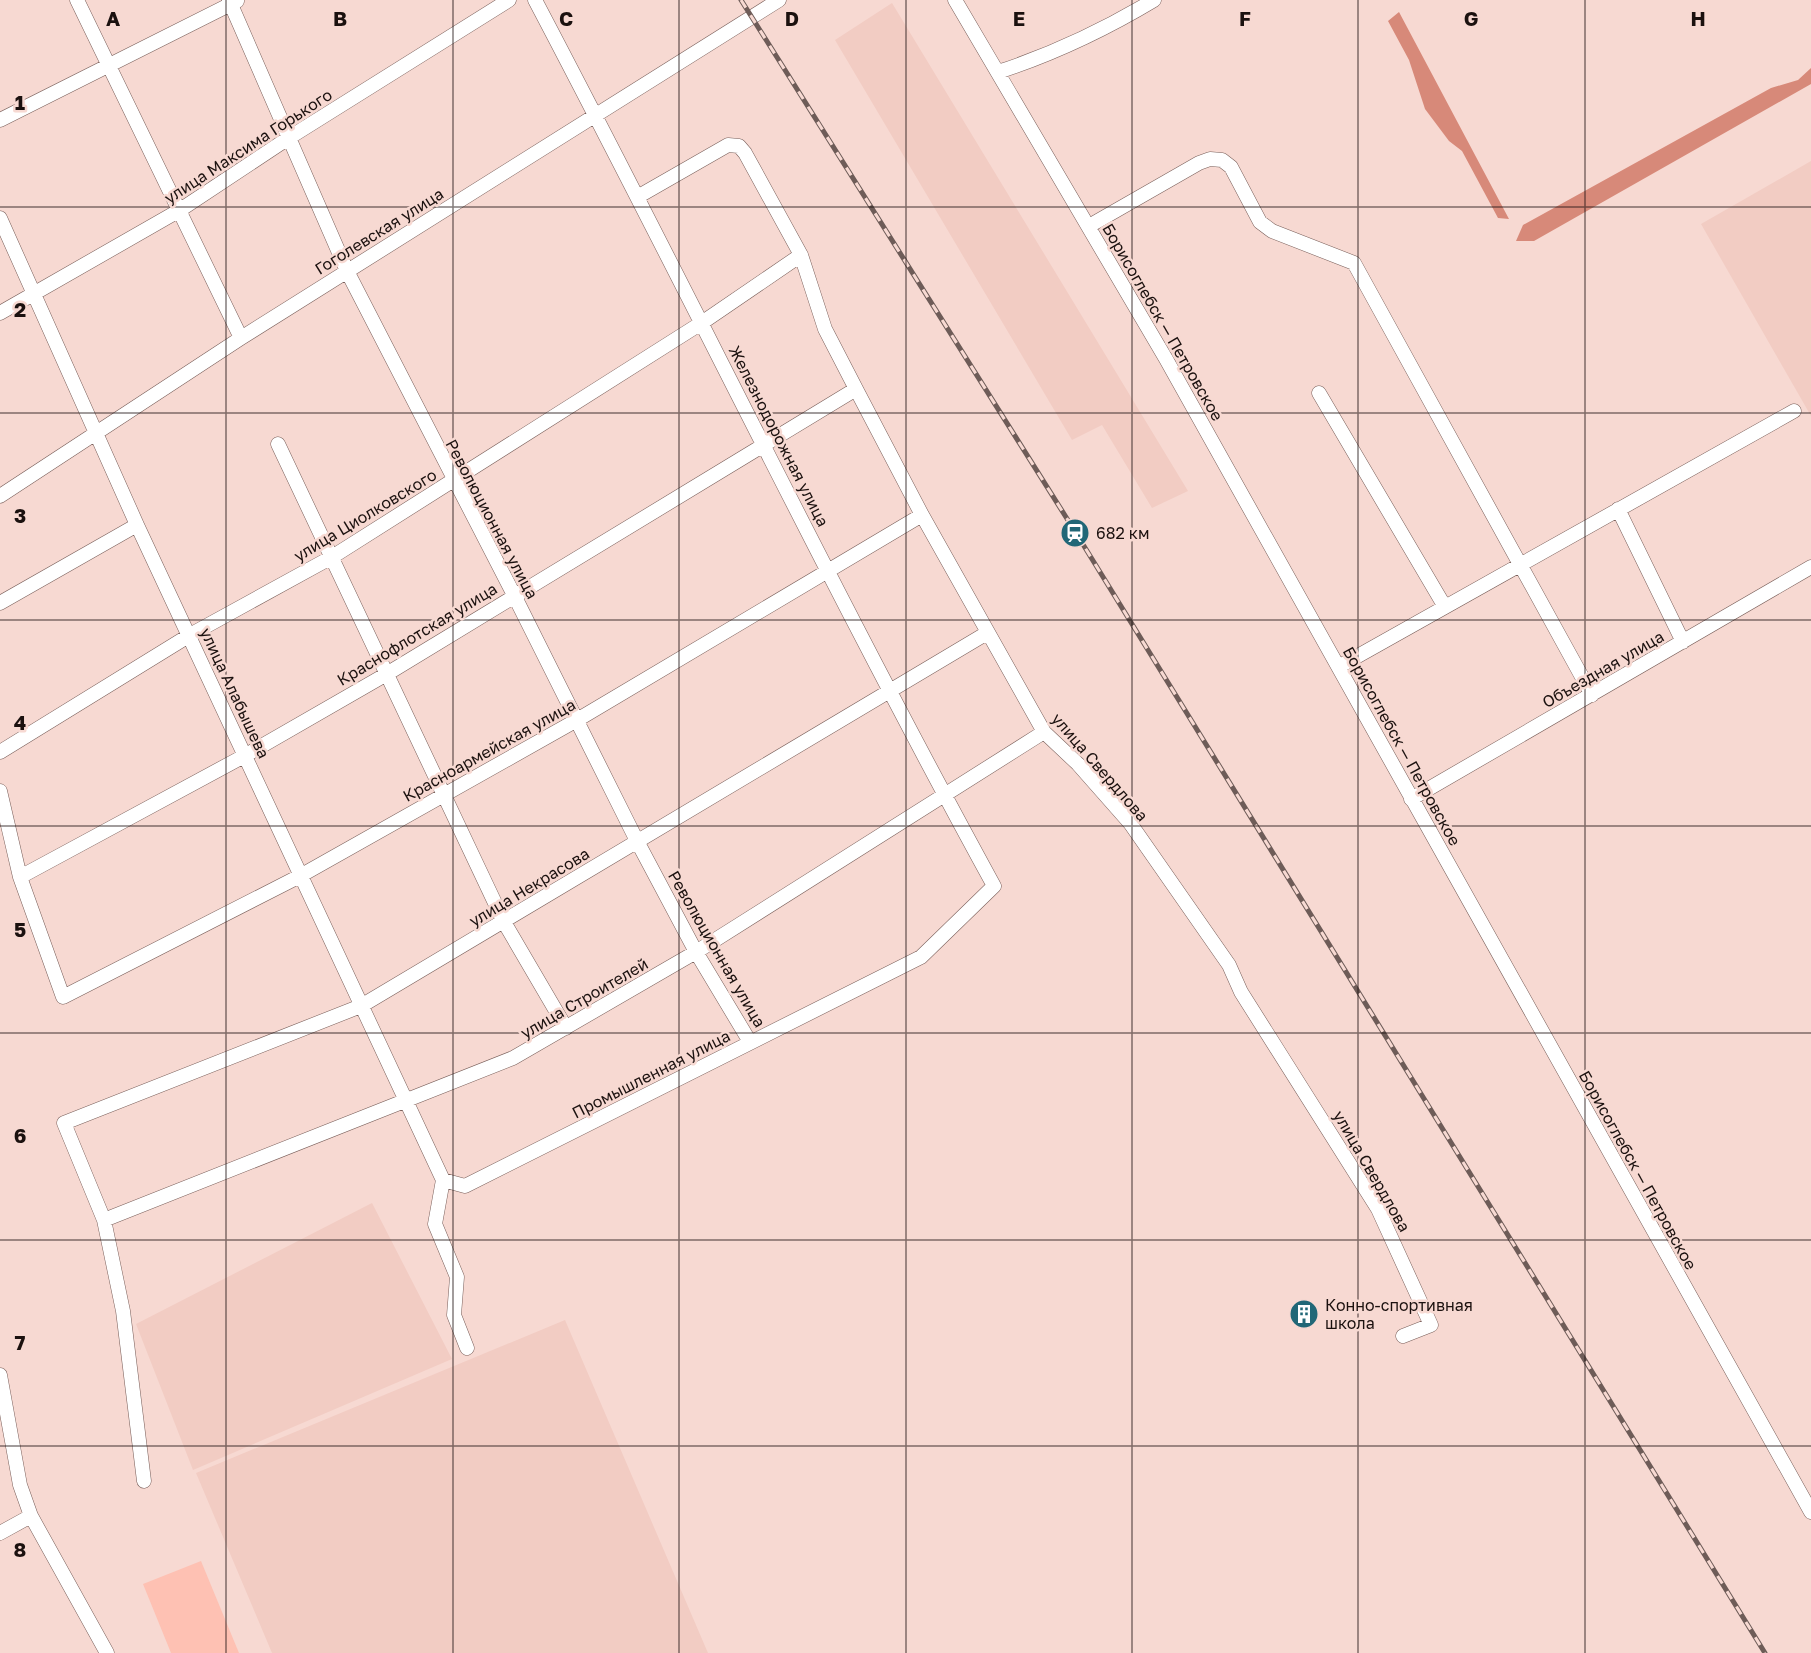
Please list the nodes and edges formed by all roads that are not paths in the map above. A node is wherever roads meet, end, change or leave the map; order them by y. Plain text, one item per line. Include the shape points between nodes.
1 (77, 0) edge
2 (509, 0) edge
3 (535, 0) edge
4 (779, 0) edge
5 (955, 0) edge
6 (1154, 0) edge
7 (232, 1) edge
8 (108, 65) junction
9 (998, 72) junction
10 (595, 114) junction
11 (0, 120) edge
12 (287, 139) junction
13 (639, 196) junction
14 (180, 210) junction
15 (0, 218) edge
16 (1089, 226) junction
17 (801, 255) junction
18 (346, 271) junction
19 (34, 292) junction
20 (0, 313) edge
21 (703, 322) junction
22 (241, 338) junction
23 (856, 389) junction
24 (1319, 393) dead end
25 (1794, 411) dead end
26 (96, 434) junction
27 (278, 444) dead end
28 (765, 444) junction
29 (453, 481) junction
30 (0, 496) edge
31 (1618, 509) junction
32 (921, 515) junction
33 (137, 525) junction
34 (332, 557) junction
35 (1520, 564) junction
36 (1811, 567) edge
37 (827, 570) junction
38 (514, 595) junction
39 (0, 603) edge
40 (1445, 606) junction
41 (987, 633) junction
42 (190, 635) junction
43 (1683, 642) junction
44 (1340, 666) junction
45 (386, 675) junction
46 (888, 691) junction
47 (1592, 695) junction
48 (577, 720) junction
49 (1044, 732) junction
50 (0, 752) edge
51 (246, 755) junction
52 (0, 792) edge
53 (944, 793) junction
54 (442, 796) junction
55 (1411, 799) junction
56 (637, 841) junction
57 (300, 876) junction
58 (20, 877) junction
59 (994, 886) joint
60 (504, 922) junction
61 (696, 952) junction
62 (361, 1006) junction
63 (566, 1028) junction
64 (750, 1042) junction
65 (404, 1100) junction
66 (443, 1180) junction
67 (104, 1220) junction
68 (1403, 1336) dead end
69 (467, 1348) dead end
70 (0, 1375) edge
71 (144, 1481) dead end
72 (1811, 1512) edge
73 (31, 1516) junction
74 (0, 1533) edge
75 (107, 1653) edge

1 - 8 street
2 - 12 street, улица Максима Горького
3 - 10 street, Железнодорожная улица
4 - 10 street, Гоголевская улица
5 - 9 street, Борисоглебск — Петровское
6 - 9 street via 1112,26
7 - 8 street
7 - 12 street, Революционная улица
8 - 11 street
8 - 14 street
9 - 16 street, Борисоглебск — Петровское
10 - 13 street, Железнодорожная улица
10 - 18 street, Гоголевская улица
12 - 14 street, улица Максима Горького
12 - 18 street, Революционная улица
13 - 17 street, улица Свердлова via 728,145 739,146
13 - 21 street, Железнодорожная улица
14 - 19 street, улица Максима Горького
14 - 22 street
15 - 19 street, улица Алабышева
16 - 35 street via 1199,163 1222,160 1231,167 1260,222 1272,231 1354,263
16 - 44 street, Борисоглебск — Петровское
17 - 21 street, улица Циолковского
17 - 23 street, улица Свердлова via 825,329
18 - 22 street, Гоголевская улица
18 - 29 street, Революционная улица
19 - 20 street, улица Максима Горького
19 - 26 street, улица Алабышева
21 - 28 street, Железнодорожная улица
21 - 29 street, улица Циолковского
22 - 26 street, Гоголевская улица
23 - 28 street, Краснофлотская улица
23 - 32 street, улица Свердлова
24 - 40 street
25 - 31 street
26 - 30 street, Гоголевская улица
26 - 33 street, улица Алабышева
27 - 34 street
28 - 37 street, Железнодорожная улица
28 - 38 street, Краснофлотская улица
29 - 34 street, улица Циолковского
29 - 38 street, Революционная улица
31 - 35 street
31 - 43 street
32 - 37 street, Красноармейская улица
32 - 41 street, улица Свердлова
33 - 39 street
33 - 42 street, улица Алабышева
34 - 42 street, улица Циолковского
34 - 45 street
35 - 40 street
35 - 47 street
36 - 43 street, Объездная улица
37 - 46 street, Железнодорожная улица
37 - 48 street, Красноармейская улица
38 - 45 street, Краснофлотская улица
38 - 48 street, Революционная улица
40 - 44 street
41 - 46 street, улица Некрасова
41 - 49 street, улица Свердлова
42 - 50 street, улица Циолковского
42 - 51 street, улица Алабышева
43 - 47 street, Объездная улица
44 - 55 street, Борисоглебск — Петровское
45 - 51 street, Краснофлотская улица
45 - 54 street
46 - 53 street, Железнодорожная улица
46 - 56 street, улица Некрасова
47 - 55 street, Объездная улица
48 - 54 street, Красноармейская улица
48 - 56 street, Революционная улица
49 - 53 street, улица Строителей
49 - 68 street, улица Свердлова via 1130,823 1229,965 1241,992 1359,1177 1397,1247 1431,1325
51 - 57 street, улица Алабышева
51 - 58 street, Краснофлотская улица
52 - 58 street
53 - 59 street, Железнодорожная улица
53 - 61 street, улица Строителей
54 - 57 street, Красноармейская улица
54 - 60 street
55 - 72 street, Борисоглебск — Петровское
56 - 60 street, улица Некрасова
56 - 61 street, Революционная улица
57 - 58 street, Красноармейская улица via 63,997
57 - 62 street, улица Алабышева
59 - 64 street, Промышленная улица via 921,957
60 - 62 street, улица Некрасова
60 - 63 street
61 - 63 street, улица Строителей
61 - 64 street, Революционная улица
62 - 65 street, улица Алабышева
62 - 67 street, улица Некрасова via 64,1123
63 - 65 street, улица Строителей via 513,1058
64 - 66 street, Промышленная улица via 465,1186
65 - 66 street, улица Алабышева
65 - 67 street, улица Строителей
66 - 69 street via 435,1224 457,1277 454,1315
67 - 71 street via 123,1311
70 - 73 street via 20,1485
73 - 74 street
73 - 75 street

